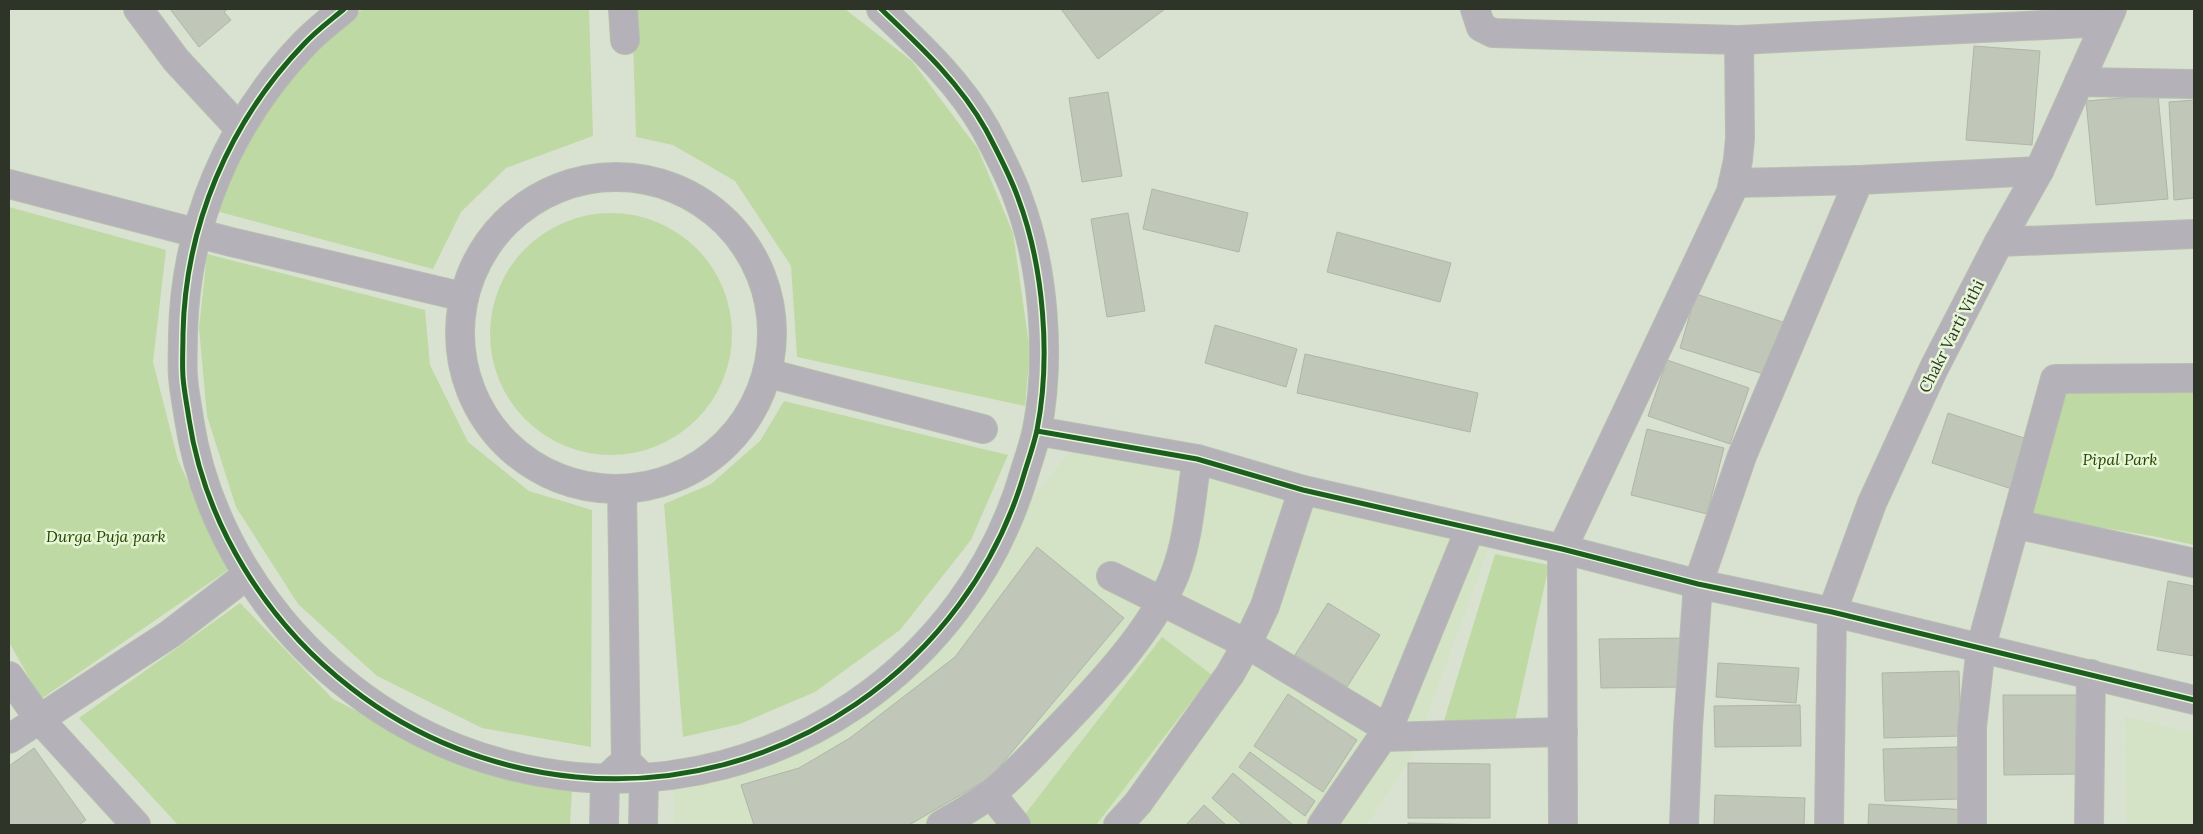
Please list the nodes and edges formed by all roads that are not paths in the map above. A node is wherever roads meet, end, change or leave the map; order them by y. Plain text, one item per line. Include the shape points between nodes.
1 (138, 9) edge
2 (344, 9) edge
3 (623, 9) edge
4 (881, 9) edge
5 (1475, 9) edge
6 (2109, 16) edge
7 (625, 40) dead end
8 (1739, 40) junction
9 (2079, 82) junction
10 (2194, 84) edge
11 (240, 129) junction
12 (2039, 171) junction
13 (1859, 180) junction
14 (1733, 183) junction
15 (9, 184) edge
16 (196, 232) junction
17 (2194, 234) edge
18 (1999, 242) junction
19 (464, 297) junction
20 (767, 373) junction
21 (2194, 378) edge
22 (983, 429) dead end
23 (1037, 431) junction
24 (1197, 459) junction
25 (622, 489) junction
26 (1302, 490) junction
27 (2015, 524) junction
28 (1470, 529) junction
29 (1562, 549) junction
30 (2194, 563) edge
31 (248, 575) junction
32 (1111, 576) dead end
33 (1698, 584) junction
34 (1162, 601) junction
35 (1832, 612) junction
36 (1247, 644) junction
37 (1981, 647) junction
38 (2091, 674) junction
39 (9, 676) edge
40 (2194, 700) edge
41 (40, 720) junction
42 (1563, 732) junction
43 (1386, 733) junction
44 (9, 739) edge
45 (635, 770) junction
46 (605, 780) junction
47 (991, 794) junction
48 (127, 823) edge
49 (604, 825) edge
50 (643, 825) edge
51 (941, 825) edge
52 (1016, 825) edge
53 (1118, 825) edge
54 (1322, 825) edge
55 (1563, 825) edge
56 (1684, 825) edge
57 (1829, 825) edge
58 (1972, 825) edge
59 (2089, 825) edge

1 - 11 street via 176,60
2 - 11 street via 305,43 258,100
3 - 7 street
4 - 23 street via 938,62 984,126 1018,198 1038,274 1045,352
5 - 8 street via 1481,27 1493,33
6 - 8 street
6 - 9 street, Chakr Varti Vithi
8 - 14 street via 1740,138
9 - 10 street
9 - 12 street, Chakr Varti Vithi
11 - 16 street via 222,163
12 - 13 street
12 - 18 street, Chakr Varti Vithi
13 - 14 street
13 - 33 street via 1742,456
14 - 29 street
15 - 16 street
16 - 19 street
16 - 31 street via 184,302 182,373 193,444 215,512
17 - 18 street
18 - 35 street, Chakr Varti Vithi via 1934,368 1872,503
19 - 20 street via 473,271 502,225 546,192 599,178 654,181 703,204 742,242 766,292 771,318
19 - 25 street via 460,328 462,360 471,391 486,419 506,444 531,464 560,478 590,487
20 - 22 street
20 - 25 street via 751,411 737,432 714,455 686,473 655,484
21 - 27 street via 2055,379
23 - 24 street
23 - 45 street via 1014,508 978,580 922,650 868,697 799,739 723,766
24 - 26 street
24 - 34 street via 1184,544
25 - 45 street
26 - 28 street
26 - 36 street via 1265,606
27 - 30 street
27 - 37 street
28 - 29 street
28 - 43 street
29 - 33 street
29 - 42 street
31 - 41 street via 170,634
31 - 46 street via 284,625 326,669 374,707 428,737 485,760 544,774
32 - 34 street
33 - 35 street
33 - 56 street
34 - 36 street
34 - 47 street via 1127,652 1081,706
35 - 37 street
35 - 57 street, Chakr Varti Vithi
36 - 43 street
36 - 53 street via 1230,674 1138,803
37 - 38 street
37 - 58 street via 1972,728
38 - 40 street
38 - 59 street
39 - 41 street
41 - 44 street
41 - 48 street
42 - 43 street
42 - 55 street
43 - 54 street
45 - 46 street
45 - 50 street
46 - 49 street
47 - 51 street
47 - 52 street

